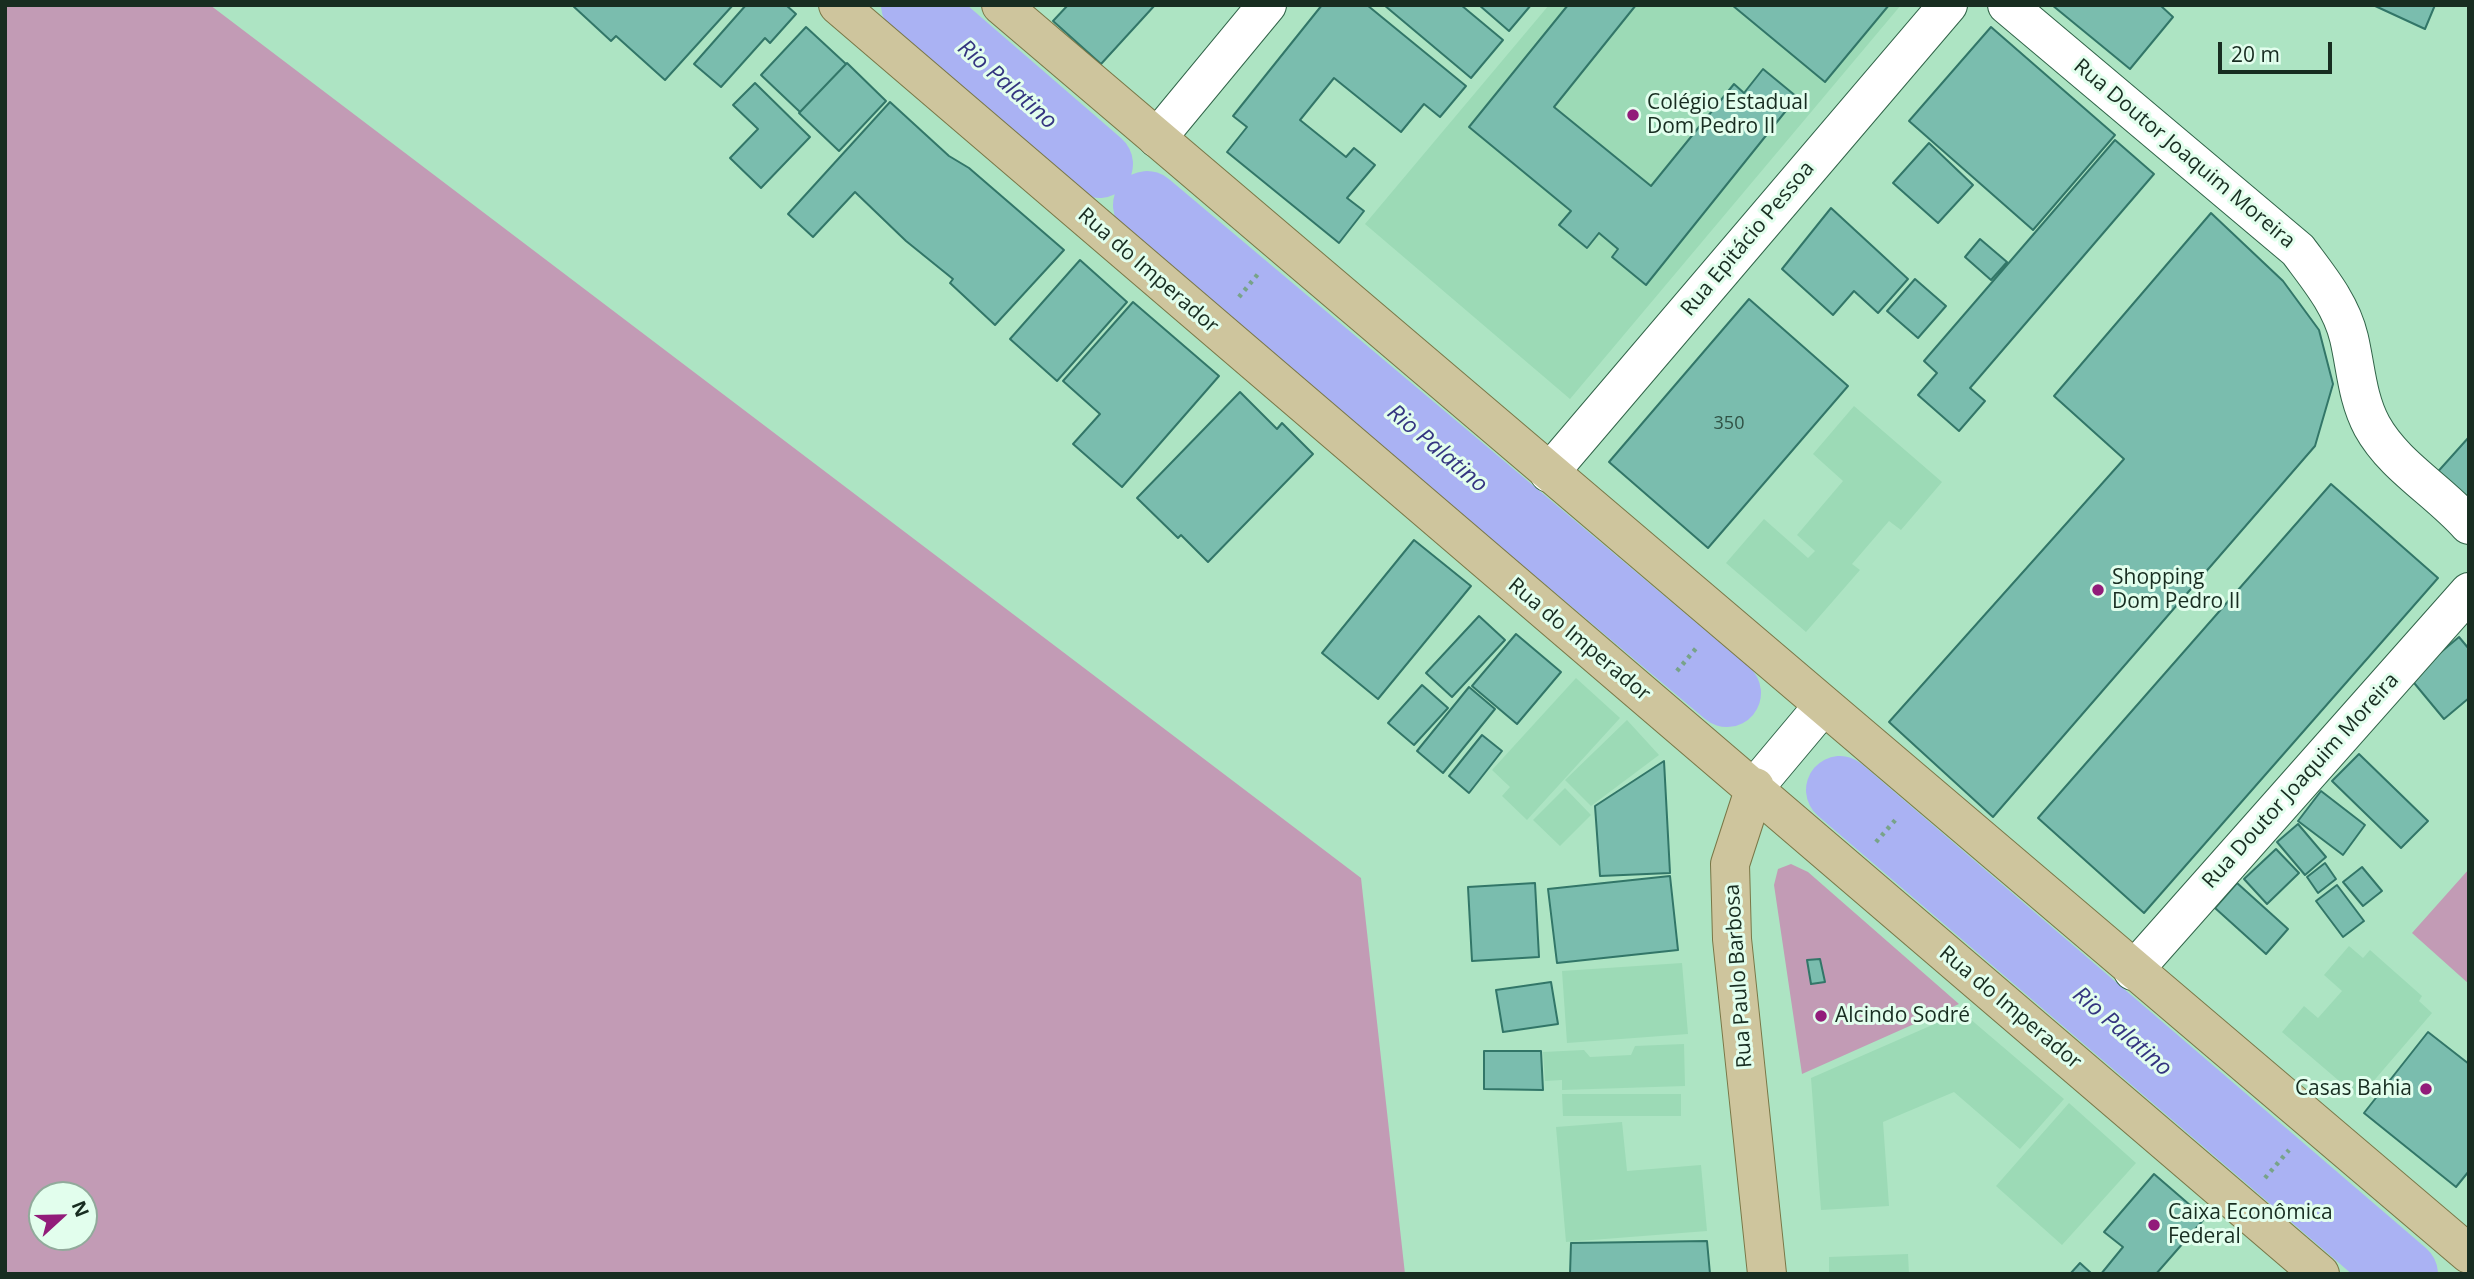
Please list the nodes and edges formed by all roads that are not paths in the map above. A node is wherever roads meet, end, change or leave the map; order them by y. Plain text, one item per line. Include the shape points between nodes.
1 (838, 5) edge
2 (1000, 5) edge
3 (1267, 5) edge
4 (1948, 5) edge
5 (2007, 5) edge
6 (1157, 138) junction
7 (1549, 473) junction
8 (2469, 525) edge
9 (2469, 592) edge
10 (1823, 706) junction
11 (1755, 787) junction
12 (2133, 971) junction
13 (2469, 1254) edge
14 (2304, 1269) edge
15 (1767, 1274) edge

1 - 11 main road, Rua do Imperador
2 - 6 main road
3 - 6 street
4 - 7 street, Rua Epitácio Pessoa
5 - 8 street, Rua Doutor Joaquim Moreira via 2246,192 2298,250 2333,296 2348,336 2356,384 2386,449
6 - 7 main road
7 - 10 main road
9 - 12 street, Rua Doutor Joaquim Moreira
10 - 11 street, Rua Paulo Barbosa
10 - 12 main road
11 - 14 main road, Rua do Imperador via 2241,1205
11 - 15 main road, Rua Paulo Barbosa via 1730,864 1732,939
12 - 13 main road

